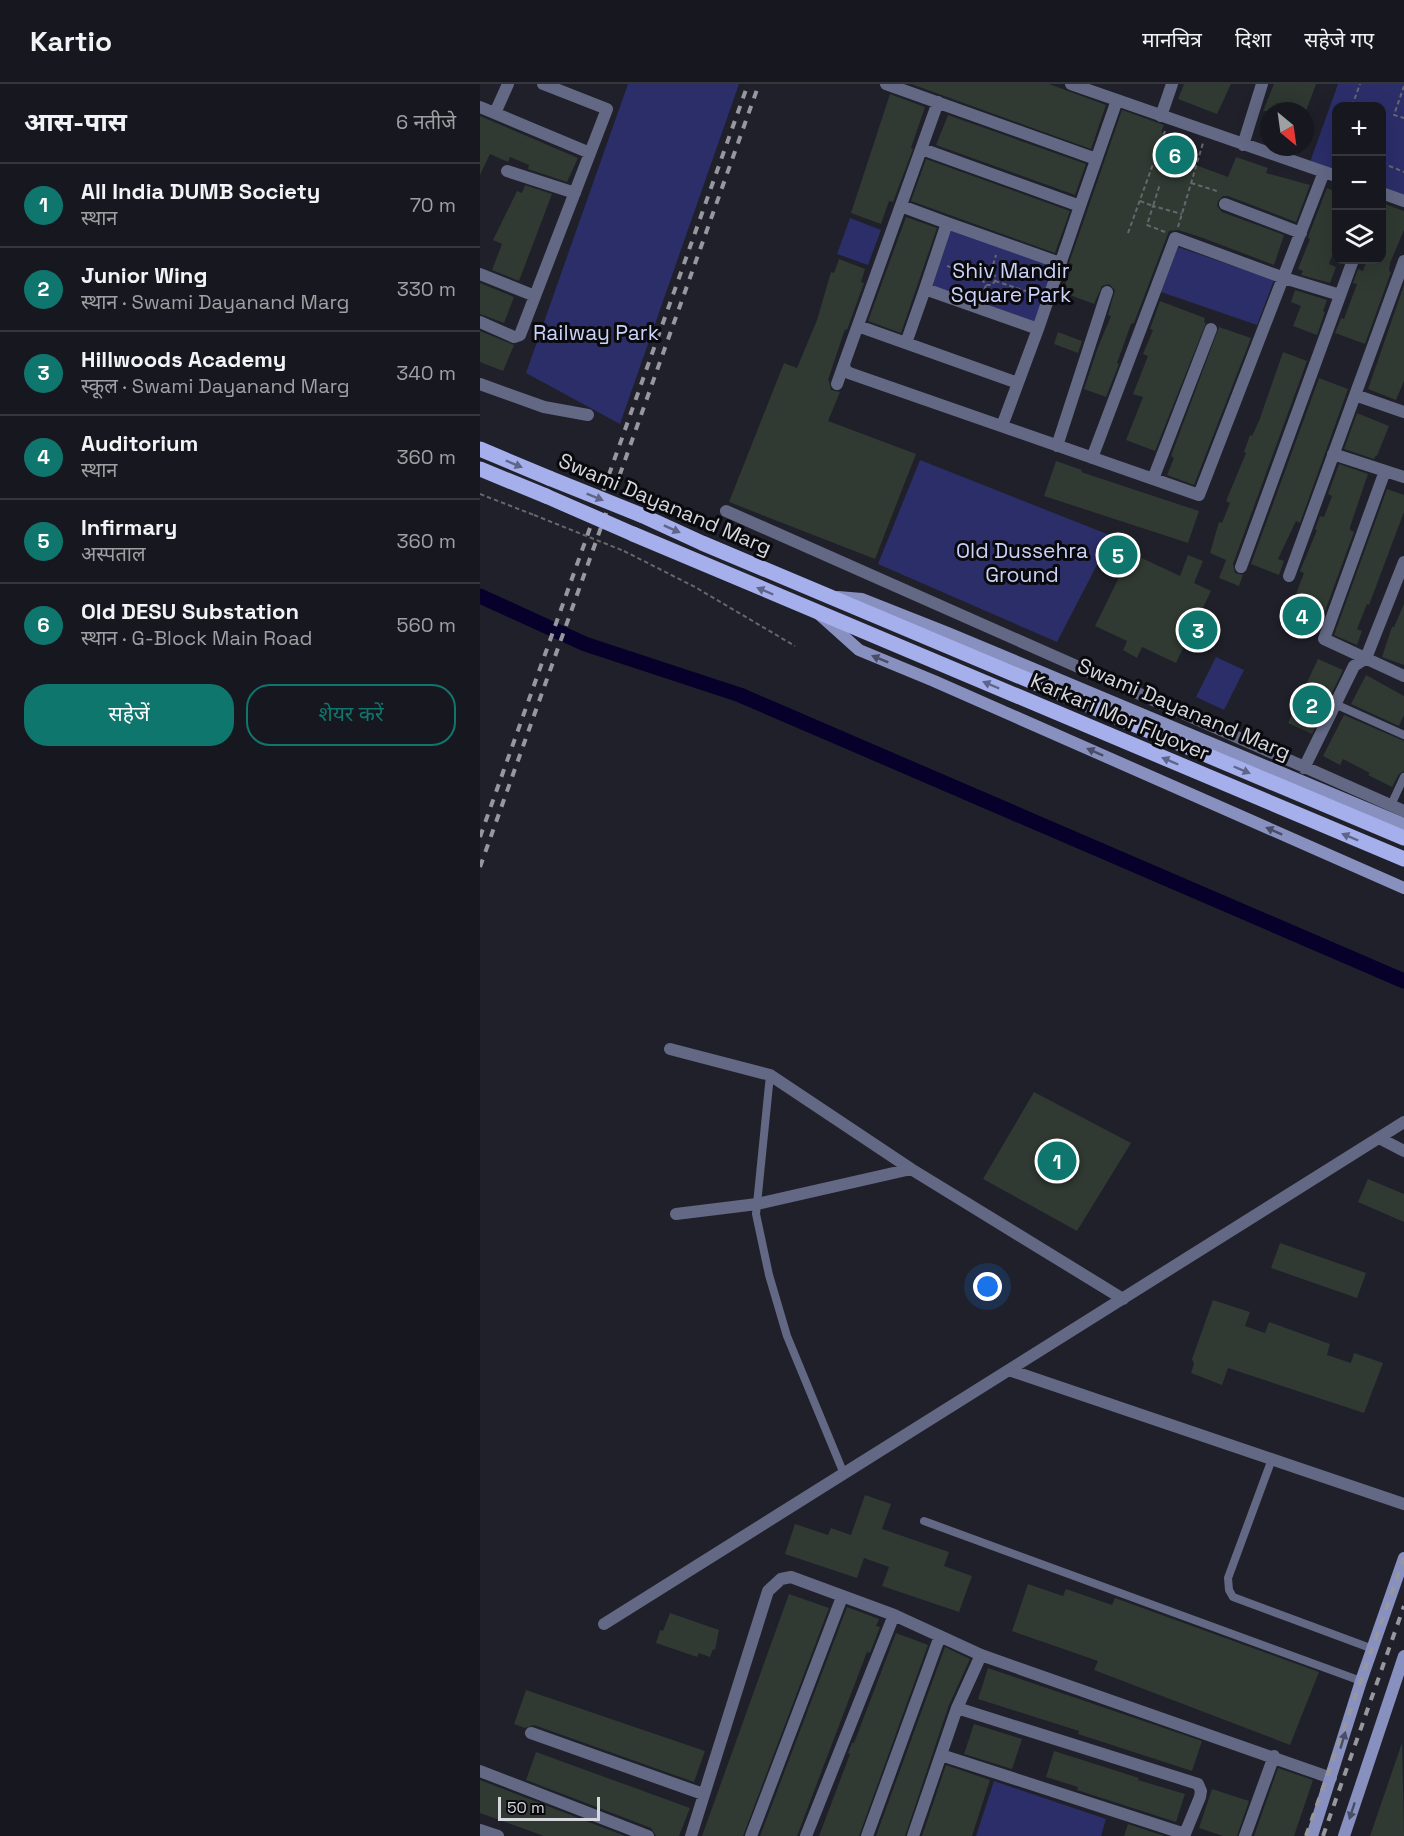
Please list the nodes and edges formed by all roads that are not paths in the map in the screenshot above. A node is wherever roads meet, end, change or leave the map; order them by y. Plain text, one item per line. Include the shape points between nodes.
1 (508, 84) edge
2 (543, 84) edge
3 (886, 84) edge
4 (1071, 84) edge
5 (1172, 84) edge
6 (1262, 84) edge
7 (1117, 100) junction
8 (938, 102) junction
9 (480, 107) edge
10 (495, 113) junction
11 (1165, 118) junction
12 (1243, 145) junction
13 (922, 149) junction
14 (590, 153) junction
15 (1096, 159) junction
16 (507, 171) dead end
17 (1324, 172) junction
18 (1332, 175) edge
19 (575, 193) junction
20 (1386, 194) edge
21 (1404, 201) edge
22 (1225, 204) dead end
23 (901, 206) junction
24 (1080, 206) junction
25 (947, 223) junction
26 (1300, 233) junction
27 (1404, 261) edge
28 (1060, 263) junction
29 (1352, 264) edge
30 (480, 274) edge
31 (1284, 278) junction
32 (925, 289) junction
33 (1107, 292) dead end
34 (1340, 295) junction
35 (535, 296) junction
36 (480, 322) edge
37 (858, 326) junction
38 (1211, 328) dead end
39 (1038, 329) junction
40 (906, 343) junction
41 (844, 364) junction
42 (1018, 383) junction
43 (480, 384) edge
44 (837, 384) dead end
45 (1355, 395) junction
46 (1404, 412) edge
47 (588, 415) dead end
48 (1002, 426) junction
49 (1058, 446) junction
50 (480, 449) edge
51 (1333, 454) junction
52 (1092, 458) junction
53 (480, 470) edge
54 (1385, 471) junction
55 (1404, 477) edge
56 (1153, 479) junction
57 (726, 511) dead end
58 (1404, 562) edge
59 (1241, 567) dead end
60 (1289, 576) dead end
61 (834, 597) junction
62 (819, 614) junction
63 (1366, 658) junction
64 (1404, 676) edge
65 (1335, 704) junction
66 (1404, 735) edge
67 (1304, 768) junction
68 (1404, 777) edge
69 (1391, 805) junction
70 (1404, 811) edge
71 (1404, 824) edge
72 (1404, 838) edge
73 (1404, 860) edge
74 (1404, 888) edge
75 (670, 1049) dead end
76 (770, 1075) junction
77 (1404, 1122) edge
78 (1379, 1138) junction
79 (1404, 1150) edge
80 (911, 1169) junction
81 (757, 1204) junction
82 (676, 1214) dead end
83 (1123, 1299) junction
84 (1009, 1370) junction
85 (1272, 1459) junction
86 (844, 1474) junction
87 (1404, 1504) edge
88 (924, 1521) dead end
89 (1404, 1558) edge
90 (842, 1597) junction
91 (894, 1615) junction
92 (604, 1624) dead end
93 (940, 1636) junction
94 (1373, 1649) junction
95 (981, 1655) junction
96 (1404, 1656) edge
97 (1361, 1681) junction
98 (957, 1708) junction
99 (531, 1734) dead end
100 (941, 1755) junction
101 (1274, 1756) junction
102 (480, 1771) edge
103 (1331, 1778) junction
104 (703, 1794) junction
105 (480, 1830) edge
106 (1184, 1835) edge
107 (498, 1836) edge
108 (648, 1836) edge
109 (691, 1836) edge
110 (751, 1836) edge
111 (806, 1836) edge
112 (867, 1836) edge
113 (913, 1836) edge
114 (1245, 1836) edge
115 (1312, 1836) edge
116 (1344, 1836) edge

1 - 10 street
2 - 14 street via 607,109
3 - 8 street
4 - 7 street
5 - 11 street
6 - 12 street
7 - 11 street
7 - 15 street
8 - 13 street
8 - 15 street
9 - 10 street
10 - 14 street
11 - 12 street
12 - 17 street
13 - 23 street
13 - 24 street
14 - 19 street
15 - 24 street
16 - 19 street
17 - 18 street
17 - 26 street
19 - 35 street
20 - 21 street
22 - 26 street
23 - 25 street
23 - 37 street
24 - 28 street
25 - 28 street
25 - 32 street
26 - 31 street
27 - 45 street
28 - 39 street
29 - 34 street
30 - 35 street
31 - 34 street
31 - 52 street via 1175,238
31 - 56 street via 1200,495
32 - 39 street
32 - 40 street
33 - 49 street
34 - 59 street
35 - 36 street via 518,336
37 - 40 street
37 - 41 street
38 - 56 street
39 - 42 street
40 - 42 street
41 - 44 street
41 - 48 street via 849,373
42 - 48 street
43 - 47 street via 544,407
45 - 46 street
45 - 51 street
48 - 49 street
49 - 52 street
50 -> 61 main road, Swami Dayanand Marg, bridge
51 - 54 street
51 - 60 street
52 - 56 street
62 -> 53 main road, Swami Dayanand Marg, bridge
54 - 55 street
54 - 63 street via 1324,639
57 - 67 street
58 - 63 street
61 - 71 main road, Swami Dayanand Marg via 862,599 948,633
61 -> 72 main road, Karkari Mor Flyover
73 -> 62 main road, Karkari Mor Flyover
74 -> 62 main road via 859,650
63 - 64 street
63 - 65 street via 1354,666
65 - 66 lane
65 - 67 street
67 - 69 street
68 - 69 lane
69 - 70 street
75 - 76 street
76 - 80 street
76 - 81 lane
77 - 78 street
78 - 79 street
78 - 83 street
80 - 81 street
80 - 83 street
81 - 82 street
81 - 86 lane via 769,1275 787,1336
83 - 84 street
84 - 85 street
84 - 86 street
85 - 87 street
85 - 94 lane via 1228,1578 1228,1590 1233,1598
86 - 92 street
88 - 97 lane
89 - 94 main road
90 - 91 street
90 - 104 street via 791,1577 781,1579 768,1591
90 - 110 street
91 - 93 street
91 - 111 street
93 - 95 street
93 - 112 street
94 - 97 main road
95 - 98 street
95 - 101 street
96 -> 116 main road
103 -> 97 main road
98 - 100 street
98 - 106 street via 1197,1784 1200,1797
99 - 104 street
100 - 106 street
100 - 113 street
101 - 103 street
101 - 114 street
102 - 108 street
103 - 115 main road
104 - 109 street
105 - 107 street

